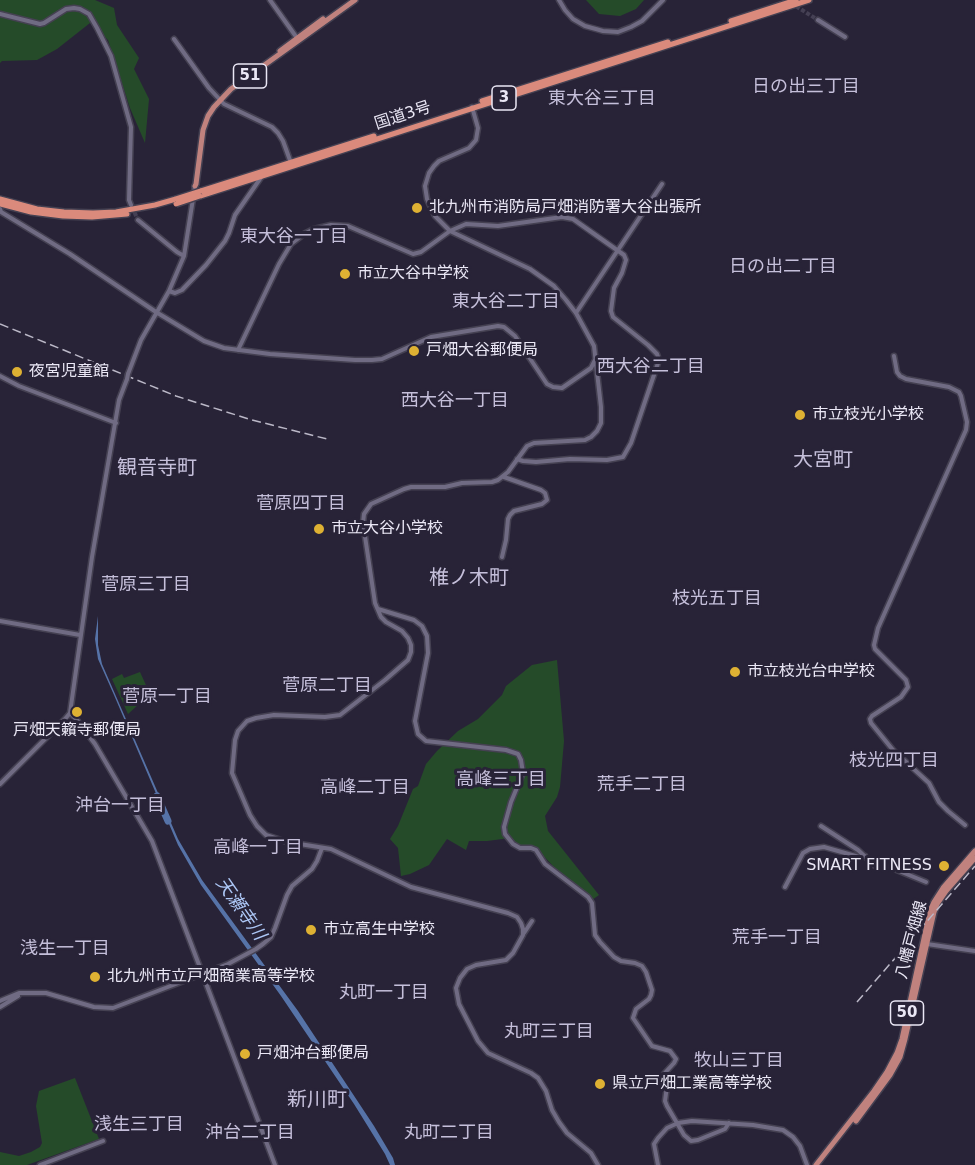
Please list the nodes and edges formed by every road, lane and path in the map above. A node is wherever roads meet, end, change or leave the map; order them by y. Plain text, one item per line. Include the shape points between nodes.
1 (270, 0) edge
2 (350, 0) edge
3 (355, 0) edge
4 (559, 0) edge
5 (663, 0) edge
6 (796, 0) edge
7 (809, 0) edge
8 (0, 14) edge
9 (818, 20) tunnel mouth
10 (845, 37) dead end
11 (174, 39) dead end
12 (298, 40) junction
13 (219, 99) junction
14 (472, 107) junction
15 (292, 165) junction
16 (262, 176) junction
17 (662, 184) dead end
18 (195, 186) joint
19 (200, 194) junction
20 (0, 201) edge
21 (130, 205) tunnel mouth
22 (0, 209) edge
23 (138, 220) tunnel mouth
24 (450, 231) junction
25 (618, 250) junction
26 (184, 256) junction
27 (169, 291) junction
28 (156, 312) junction
29 (576, 313) junction
30 (238, 350) junction
31 (894, 356) dead end
32 (595, 359) junction
33 (0, 376) edge
34 (116, 423) junction
35 (517, 459) junction
36 (504, 477) junction
37 (502, 557) dead end
38 (377, 609) junction
39 (0, 621) edge
40 (80, 635) junction
41 (70, 713) junction
42 (0, 784) edge
43 (965, 825) dead end
44 (821, 826) dead end
45 (322, 848) junction
46 (975, 851) edge
47 (865, 856) junction
48 (975, 858) edge
49 (926, 882) dead end
50 (785, 887) dead end
51 (532, 921) dead end
52 (523, 935) junction
53 (925, 944) junction
54 (975, 951) edge
55 (203, 974) junction
56 (30, 992) junction
57 (0, 1001) edge
58 (0, 1007) edge
59 (678, 1123) junction
60 (729, 1123) junction
61 (104, 1141) dead end
62 (40, 1165) edge
63 (275, 1165) edge
64 (598, 1165) edge
65 (658, 1165) edge
66 (807, 1165) edge
67 (818, 1165) edge

1 - 12 street
2 - 12 main road, 51
3 - 12 main road, 51
4 - 5 street via 573,19 585,26 618,32 642,21
6 - 15 highway, 国道3号 / 3
7 - 14 highway, 国道3号 / 3
8 - 21 street via 40,24 66,9 89,14 111,56 131,127
9 - 10 street
11 - 13 street
12 - 13 main road, 51
13 - 15 street via 272,127 284,141
13 - 18 main road, 51 via 203,130
14 - 15 highway, 国道3号 / 3
14 - 24 street via 478,128 476,140 468,148 439,161 424,186 432,210
15 - 16 highway, 国道3号 / 3
15 - 19 highway, 国道3号 / 3
16 - 19 highway, 国道3号 / 3
16 - 27 street via 235,215 225,241 206,265 182,290
17 - 25 street
18 - 26 street
19 - 20 highway, 国道3号 / 3, bridge via 155,206 93,213 46,210
22 - 28 street
23 - 26 street
24 - 25 street via 466,224 498,226 562,217 573,219
24 - 29 street via 536,273 554,286
24 - 30 street via 413,254 348,226 331,225 304,234 291,244 279,264
25 - 29 street
25 - 35 street via 626,260 614,288 613,317 658,357 631,443 622,457 615,459
26 - 27 street
27 - 28 street
28 - 30 street via 214,345
28 - 34 street via 119,400
29 - 32 street via 594,346
30 - 32 street via 372,360 431,337 498,326 515,336 553,387 562,388 591,368
31 - 43 street via 900,376 959,392 967,422 874,645 908,687 901,697 870,719 893,750 929,783 939,802
32 - 35 street via 602,414 597,431 585,440 534,443
33 - 34 street
34 - 40 street
35 - 36 street
36 - 37 street via 540,490 547,500 510,514
36 - 38 street via 492,482 411,487 371,504 363,523
38 - 45 street via 386,622 408,638 411,652 402,667 340,715 256,718 242,725 235,740 232,773 256,826 266,835 287,842
38 - 59 street via 414,620 427,636 428,653 415,721 418,734 426,741 518,754 523,773 511,802 505,834 520,848 536,850 545,864 588,897 595,935 600,942 614,957 642,966 646,972 651,995 636,1009 633,1018 652,1046 670,1051 676,1059 663,1075 667,1086 665,1101
39 - 40 street
40 - 41 street
41 - 42 street
41 - 55 street via 95,744 152,841
44 - 47 street
45 - 52 street via 411,887 508,913 517,917
45 - 55 street via 312,869 292,886 271,936 256,949
46 - 53 main road, 八幡戸畑線 / 50 via 934,902
47 - 49 street via 875,866 887,866
47 - 50 street via 824,847 810,849 803,853
48 - 53 main road, 八幡戸畑線 / 50 via 937,904
51 - 52 street
52 - 64 street via 506,960 467,969 456,988 459,1004 488,1053 538,1078 559,1122
53 - 54 street
53 - 67 main road, 八幡戸畑線 / 50 via 897,1053 874,1091
55 - 56 street via 106,1008
55 - 63 street
56 - 57 street
56 - 58 street
59 - 60 street
59 - 60 street via 692,1141 725,1129
59 - 65 street via 667,1128 654,1144
60 - 66 street via 783,1130 800,1146
61 - 62 street

